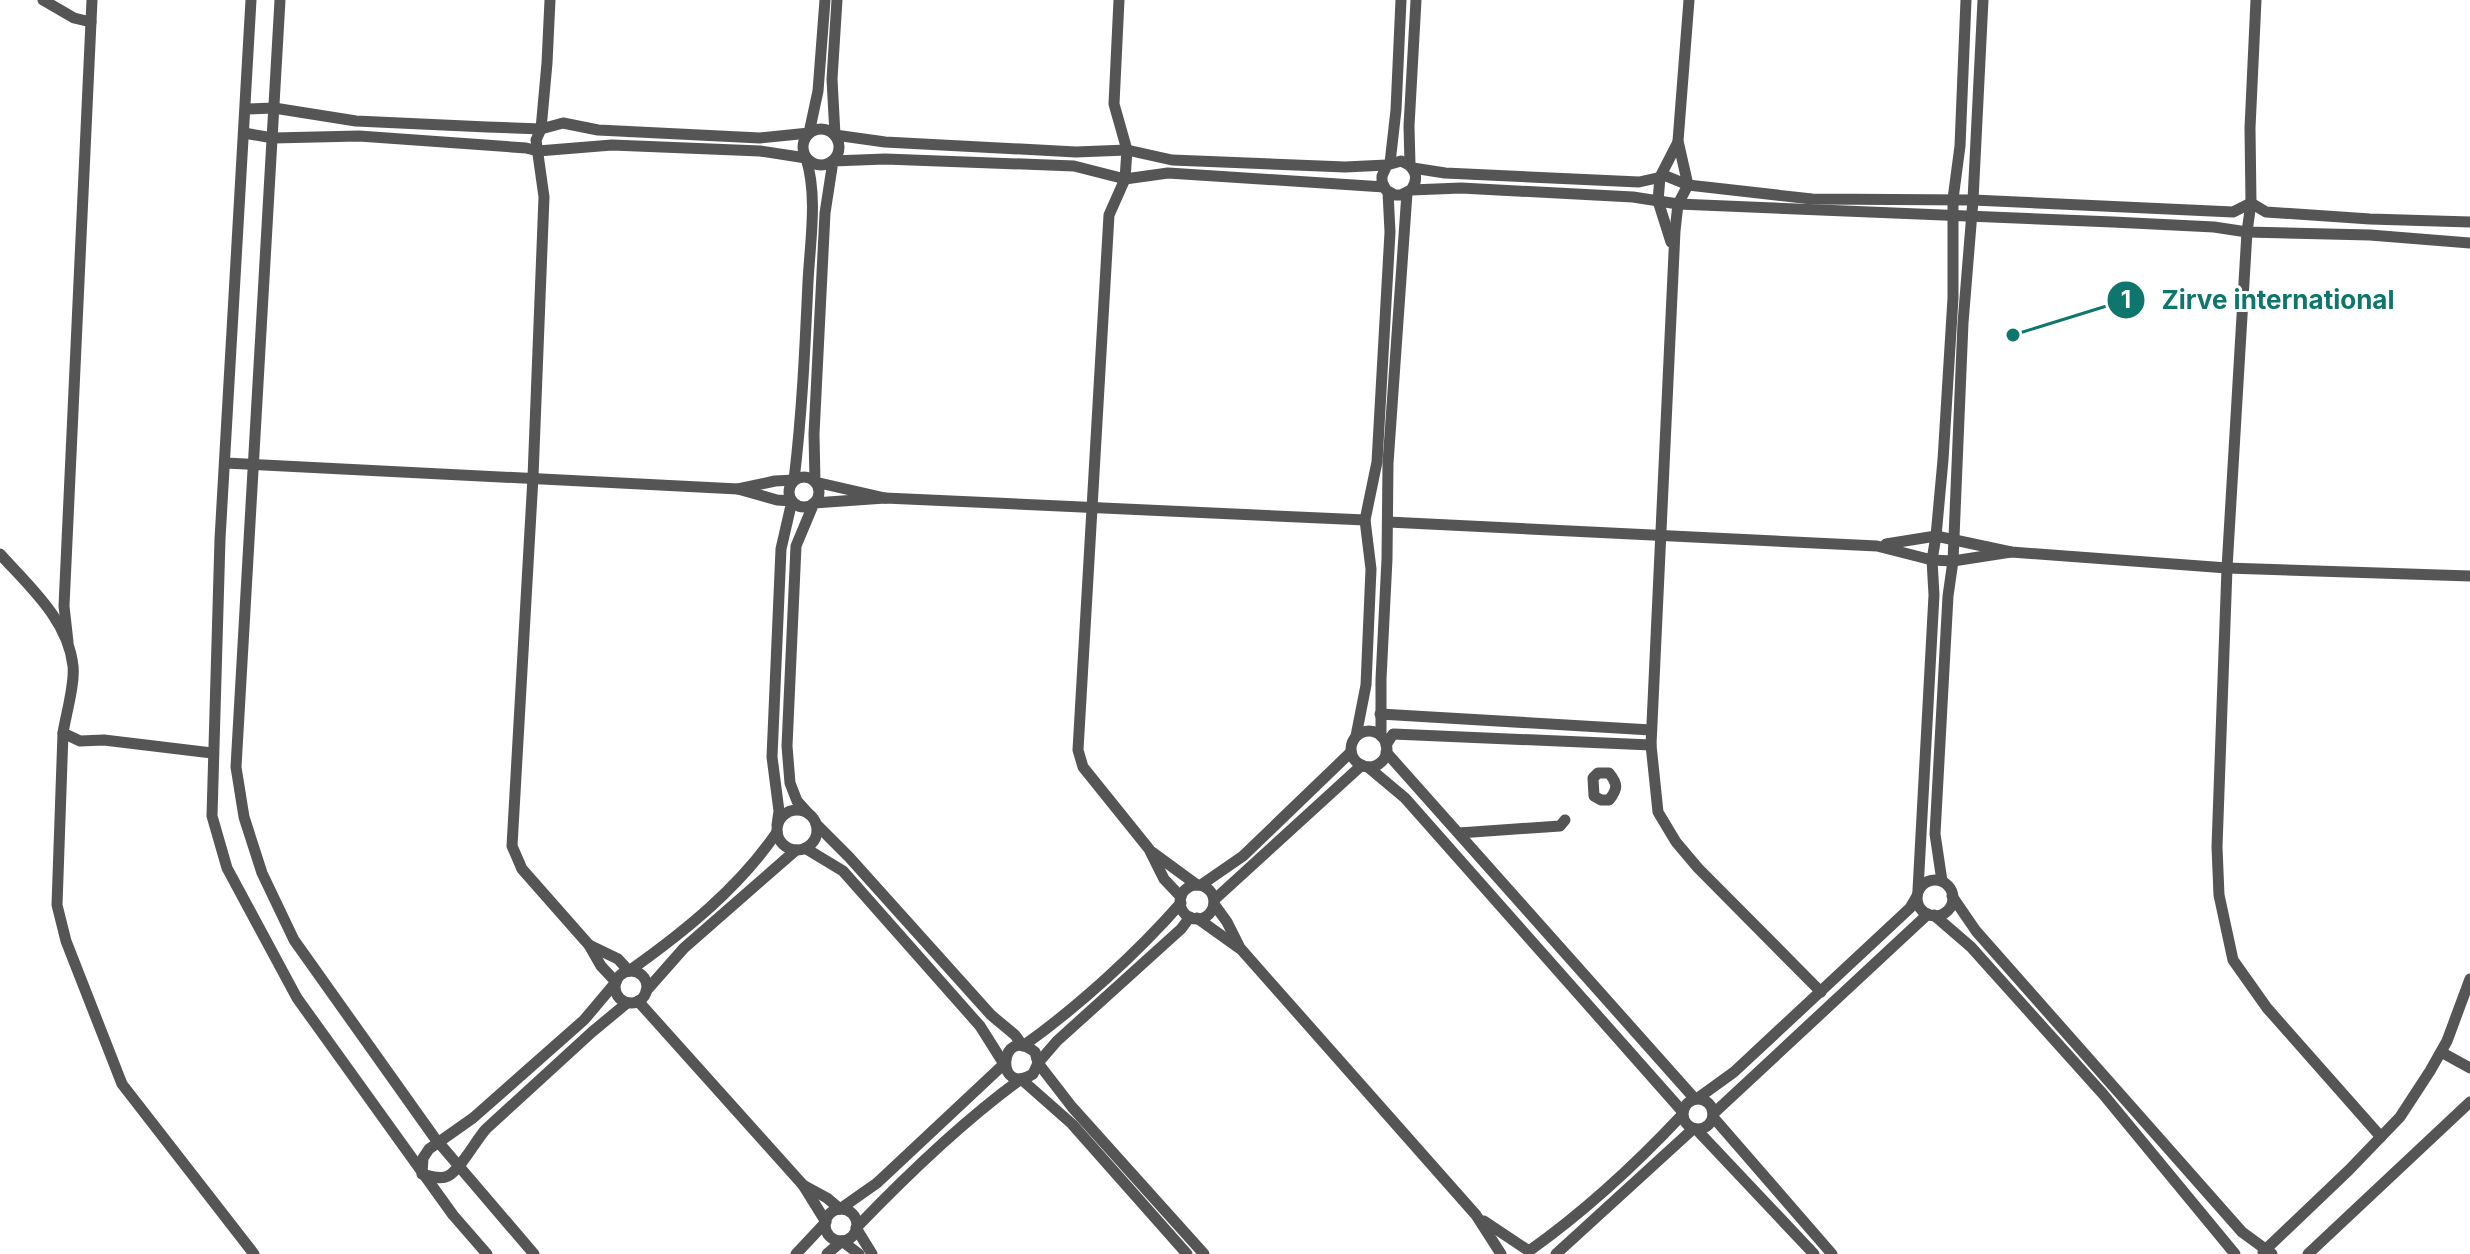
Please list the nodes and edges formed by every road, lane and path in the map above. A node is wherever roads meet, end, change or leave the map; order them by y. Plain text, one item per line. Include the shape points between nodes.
1 (43, 0) edge
2 (92, 0) edge
3 (251, 0) edge
4 (280, 0) edge
5 (550, 0) edge
6 (825, 0) edge
7 (837, 0) edge
8 (1119, 0) edge
9 (1401, 0) edge
10 (1416, 0) edge
11 (1689, 0) edge
12 (1966, 0) edge
13 (1983, 0) edge
14 (2256, 0) edge
15 (91, 22) junction
16 (1399, 46) junction
17 (1414, 46) junction
18 (274, 108) junction
19 (246, 109) junction
20 (541, 129) junction
21 (244, 133) junction
22 (809, 133) junction
23 (835, 135) junction
24 (273, 138) junction
25 (1678, 141) junction
26 (1127, 150) junction
27 (538, 151) junction
28 (806, 158) junction
29 (833, 161) junction
30 (1389, 164) junction
31 (1411, 166) junction
32 (1660, 177) junction
33 (1552, 178) junction
34 (1125, 179) junction
35 (1688, 185) junction
36 (1386, 189) junction
37 (1409, 192) junction
38 (1551, 193) junction
39 (1953, 199) junction
40 (1973, 200) junction
41 (1658, 201) junction
42 (2251, 203) junction
43 (1678, 204) junction
44 (2115, 207) junction
45 (1953, 215) junction
46 (1972, 217) junction
47 (2370, 219) junction
48 (2113, 222) junction
49 (2470, 222) edge
50 (2247, 232) junction
51 (2370, 235) junction
52 (2470, 243) edge
53 (1675, 253) junction
54 (1387, 391) junction
55 (225, 463) junction
56 (254, 465) junction
57 (533, 477) junction
58 (794, 480) junction
59 (815, 482) junction
60 (738, 489) junction
61 (885, 498) junction
62 (792, 501) junction
63 (814, 503) junction
64 (1091, 507) junction
65 (1365, 520) junction
66 (1388, 522) junction
67 (1661, 535) junction
68 (1936, 536) junction
69 (1954, 542) junction
70 (1877, 546) junction
71 (2011, 552) junction
72 (0, 554) edge
73 (1932, 560) junction
74 (1953, 561) junction
75 (2227, 568) junction
76 (2470, 576) edge
77 (68, 642) junction
78 (1380, 714) junction
79 (1651, 730) junction
80 (63, 733) junction
81 (1356, 736) junction
82 (1384, 744) junction
83 (1651, 745) junction
84 (1351, 752) junction
85 (212, 753) junction
86 (1365, 766) junction
87 (807, 812) junction
88 (1565, 820) dead end
89 (816, 824) junction
90 (777, 828) junction
91 (1459, 833) junction
92 (801, 849) junction
93 (1149, 849) junction
94 (1942, 881) junction
95 (1199, 885) junction
96 (733, 886) junction
97 (1917, 893) junction
98 (1952, 896) junction
99 (742, 898) junction
100 (1181, 900) junction
101 (1214, 902) junction
102 (1931, 915) junction
103 (1194, 918) junction
104 (589, 945) junction
105 (1240, 948) junction
106 (629, 971) junction
107 (2470, 979) edge
108 (616, 982) junction
109 (1821, 992) junction
110 (637, 998) junction
111 (1609, 1003) junction
112 (2458, 1012) junction
113 (1597, 1014) junction
114 (2470, 1016) edge
115 (2064, 1029) junction
116 (2054, 1040) junction
117 (1023, 1046) junction
118 (2441, 1052) junction
119 (1038, 1063) junction
120 (1004, 1064) junction
121 (2470, 1068) edge
122 (1021, 1079) junction
123 (2113, 1085) junction
124 (2103, 1094) junction
125 (1696, 1098) junction
126 (2470, 1102) edge
127 (1682, 1113) junction
128 (1713, 1116) junction
129 (1084, 1129) junction
130 (1694, 1129) junction
131 (2381, 1137) junction
132 (438, 1142) junction
133 (459, 1167) junction
134 (422, 1174) junction
135 (803, 1185) junction
136 (840, 1209) junction
137 (1476, 1215) junction
138 (826, 1222) junction
139 (1168, 1224) junction
140 (856, 1228) junction
141 (1813, 1233) junction
142 (842, 1241) junction
143 (1803, 1242) junction
144 (2267, 1252) edge
145 (1528, 1253) edge
146 (254, 1254) edge
147 (487, 1254) edge
148 (534, 1254) edge
149 (796, 1254) edge
150 (827, 1254) edge
151 (859, 1254) edge
152 (872, 1254) edge
153 (1187, 1254) edge
154 (1204, 1254) edge
155 (1501, 1254) edge
156 (1556, 1254) edge
157 (1814, 1254) edge
158 (1832, 1254) edge
159 (2235, 1254) edge
160 (2308, 1254) edge

1 - 15 street
2 - 15 street
3 - 19 street
4 - 18 street
5 - 20 street
6 - 22 street
7 - 23 street
8 - 26 street via 1114,104
9 - 16 street
10 - 17 street
11 - 25 street
12 - 39 street
13 - 40 street
14 - 42 street
15 - 77 street via 64,606
16 - 17 street
16 - 30 street
17 - 31 street
18 - 19 street
18 - 20 street via 356,121
18 - 24 street
19 - 21 street
20 - 22 street via 563,123 598,130 760,138
20 - 27 street
21 - 24 street
21 - 55 street
22 - 23 street via 820,129
22 - 28 street via 803,143
23 - 26 street via 1076,152
23 - 29 street via 839,153
24 - 27 street via 359,136
24 - 56 street
25 - 32 street
25 - 35 street
26 - 30 street via 1172,160
26 - 34 street
27 - 28 street via 612,145
27 - 57 street via 544,197
28 - 29 street via 822,166
28 - 58 street via 812,208
29 - 34 street via 1074,166
29 - 59 street via 825,213
30 - 31 street via 1401,161
30 - 36 street via 1382,176
31 - 33 street via 1445,173
31 - 37 street via 1416,182
32 - 33 street via 1639,182
32 - 35 street
32 - 41 street
33 - 38 street
34 - 36 street via 1168,173
34 - 64 street via 1109,215
35 - 39 street via 1812,199
35 - 43 street
36 - 37 street via 1395,195
36 - 54 street
37 - 38 street via 1461,188
37 - 54 street
38 - 41 street
39 - 40 street
39 - 45 street
40 - 44 street
40 - 46 street
41 - 43 street
41 - 53 street
42 - 44 street via 2233,212
42 - 47 street via 2266,212
42 - 50 street
43 - 45 street
43 - 53 street
44 - 48 street
45 - 46 street
45 - 68 street via 1953,298
46 - 48 street
46 - 69 street
47 - 49 street
47 - 51 street
48 - 50 street
50 - 51 street
50 - 75 street
51 - 52 street
53 - 67 street
54 - 65 street
54 - 66 street
55 - 56 street
55 - 85 street
56 - 57 street
56 - 132 street via 236,767 244,817 262,873 294,940
57 - 60 street
57 - 104 street via 512,846 522,869
58 - 59 street
58 - 60 street
58 - 62 street via 789,489
59 - 61 street
59 - 63 street via 819,492
60 - 62 street
61 - 63 street
61 - 64 street
62 - 63 street via 805,507
62 - 90 street via 781,549 772,742
63 - 87 street via 796,546 787,746 790,783
64 - 65 street
64 - 93 street via 1078,750 1083,767
65 - 81 street via 1371,569 1366,685
66 - 67 street
66 - 78 street
67 - 70 street
67 - 79 street
68 - 69 street
68 - 70 street
68 - 73 street
69 - 71 street
69 - 74 street
70 - 73 street
71 - 74 street
71 - 75 street
72 - 77 street via 52,614
73 - 74 street
73 - 97 street
74 - 94 street via 1935,834
75 - 76 street
75 - 131 street via 2217,847 2219,895 2233,960 2267,1008
77 - 80 street via 73,669
78 - 79 street
78 - 82 street
79 - 83 street
80 - 85 street via 80,741
80 - 146 street via 57,905 66,941 122,1084
81 - 82 street via 1371,731
81 - 84 street
82 - 83 street via 1393,734
82 - 86 street via 1378,764
82 - 91 street
83 - 109 street via 1658,812 1676,842
84 - 86 street
84 - 95 street via 1243,856
85 - 134 street via 212,816 227,868 297,998
86 - 101 street
86 - 113 street via 1405,798
87 - 89 street
87 - 90 street via 791,810
88 - 91 street via 1560,826
89 - 92 street via 815,838
89 - 117 street
90 - 92 street via 783,844
90 - 96 street via 759,859
91 - 111 street
92 - 99 street
92 - 120 street via 843,871 980,1026
93 - 95 street
93 - 100 street
94 - 97 street via 1929,881
94 - 98 street
95 - 100 street via 1187,888
95 - 101 street via 1210,890
96 - 99 street
96 - 106 street
97 - 102 street via 1919,906
97 - 109 street via 1910,908
98 - 102 street via 1945,912
98 - 115 street via 1976,931
99 - 110 street
100 - 103 street via 1184,911
100 - 117 street via 1061,1019
101 - 103 street via 1206,916
101 - 105 street
102 - 116 street via 1971,947
102 - 128 street
103 - 105 street
103 - 119 street
104 - 106 street via 618,959
104 - 108 street
105 - 137 street
106 - 108 street
106 - 110 street via 646,981
107 - 112 street
108 - 110 street via 617,995
108 - 132 street via 584,1020 473,1118
109 - 125 street via 1734,1072
110 - 133 street via 486,1129
110 - 135 street
111 - 113 street
111 - 125 street
112 - 114 street
112 - 118 street
113 - 127 street
115 - 116 street
115 - 123 street
116 - 124 street
117 - 119 street via 1035,1052
117 - 120 street via 1011,1049
118 - 121 street
118 - 131 street
119 - 122 street via 1033,1074
119 - 129 street
120 - 122 street via 1009,1074
120 - 136 street via 877,1183
122 - 129 street
122 - 140 street
123 - 124 street
123 - 144 street via 2242,1232
124 - 159 street
125 - 127 street
125 - 128 street via 1710,1105
126 - 160 street
127 - 130 street
127 - 145 street via 1656,1143
128 - 130 street via 1708,1125
128 - 141 street
129 - 139 street
130 - 143 street
130 - 156 street
131 - 144 street
132 - 133 street
132 - 134 street via 423,1158
133 - 134 street via 438,1178
133 - 148 street
134 - 147 street
135 - 136 street
135 - 138 street
136 - 138 street
136 - 140 street via 853,1215
137 - 145 street
137 - 155 street
138 - 142 street via 828,1235
138 - 149 street
139 - 153 street
139 - 154 street
140 - 142 street
140 - 152 street
141 - 143 street
141 - 158 street
142 - 150 street
142 - 151 street
143 - 157 street

